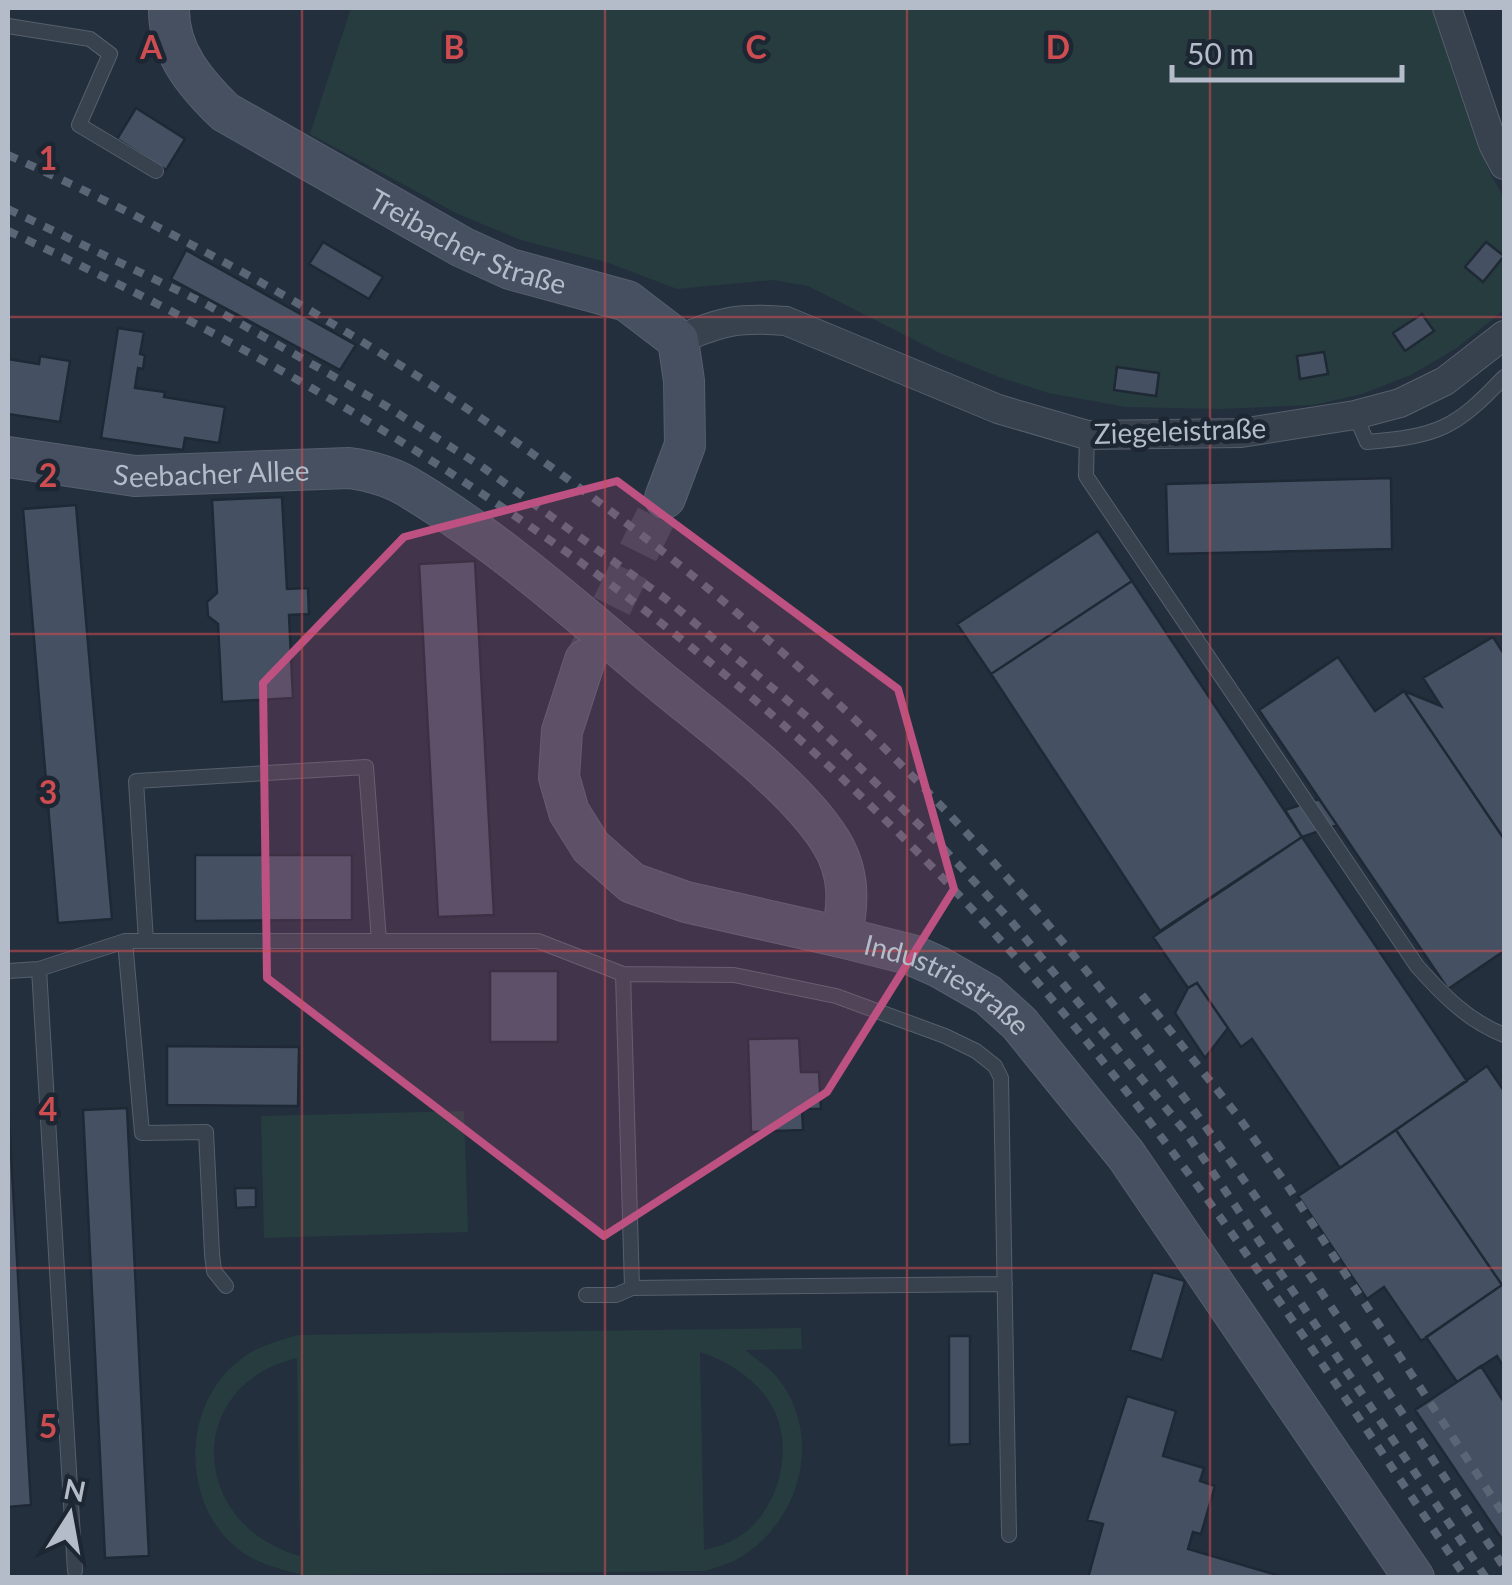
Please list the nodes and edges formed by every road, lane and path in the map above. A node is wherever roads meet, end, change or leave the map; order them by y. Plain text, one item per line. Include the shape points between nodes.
1 (169, 8) edge
2 (1447, 8) edge
3 (8, 26) edge
4 (1504, 165) edge
5 (156, 171) dead end
6 (1504, 335) edge
7 (678, 340) junction
8 (1504, 377) edge
9 (1355, 415) junction
10 (1088, 436) junction
11 (8, 457) edge
12 (412, 488) joint
13 (665, 498) tunnel mouth
14 (585, 660) tunnel mouth
15 (841, 937) junction
16 (125, 941) junction
17 (146, 941) junction
18 (379, 941) junction
19 (38, 969) junction
20 (8, 971) edge
21 (623, 974) junction
22 (1504, 1035) edge
23 (1004, 1284) junction
24 (226, 1286) dead end
25 (632, 1288) junction
26 (586, 1295) dead end
27 (1009, 1535) dead end
28 (75, 1571) dead end
29 (1414, 1578) edge

1 - 7 street, Treibacher Straße via 178,54 225,112 462,248 510,269 627,301
2 - 4 street
3 - 5 lane via 90,39 110,54 79,125
6 - 9 street, Ziegeleistraße via 1445,381
7 - 10 street, Ziegeleistraße via 720,322 786,321 998,409
7 - 13 street via 685,445
8 - 9 lane via 1475,409 1420,437 1367,442
9 - 10 street, Ziegeleistraße via 1241,433
10 - 22 lane via 1086,476 1416,966 1450,1002
11 - 12 street, Seebacher Allee via 135,476 349,468
12 - 15 street, Industriestraße via 487,539 812,814 844,872 849,904
14 - 15 street via 562,732 559,777 569,812 591,847 632,884
15 - 29 street, Industriestraße via 938,967 988,995 1019,1023 1126,1155
16 - 17 lane
16 - 19 lane
16 - 24 lane via 142,1133 206,1132 214,1270
17 - 18 lane
17 - 18 lane via 136,781 366,767
18 - 21 lane via 538,942
19 - 20 lane
19 - 28 lane
21 - 23 lane via 734,975 836,996 976,1051 1001,1078
21 - 25 lane
23 - 25 lane
23 - 27 lane
25 - 26 lane

